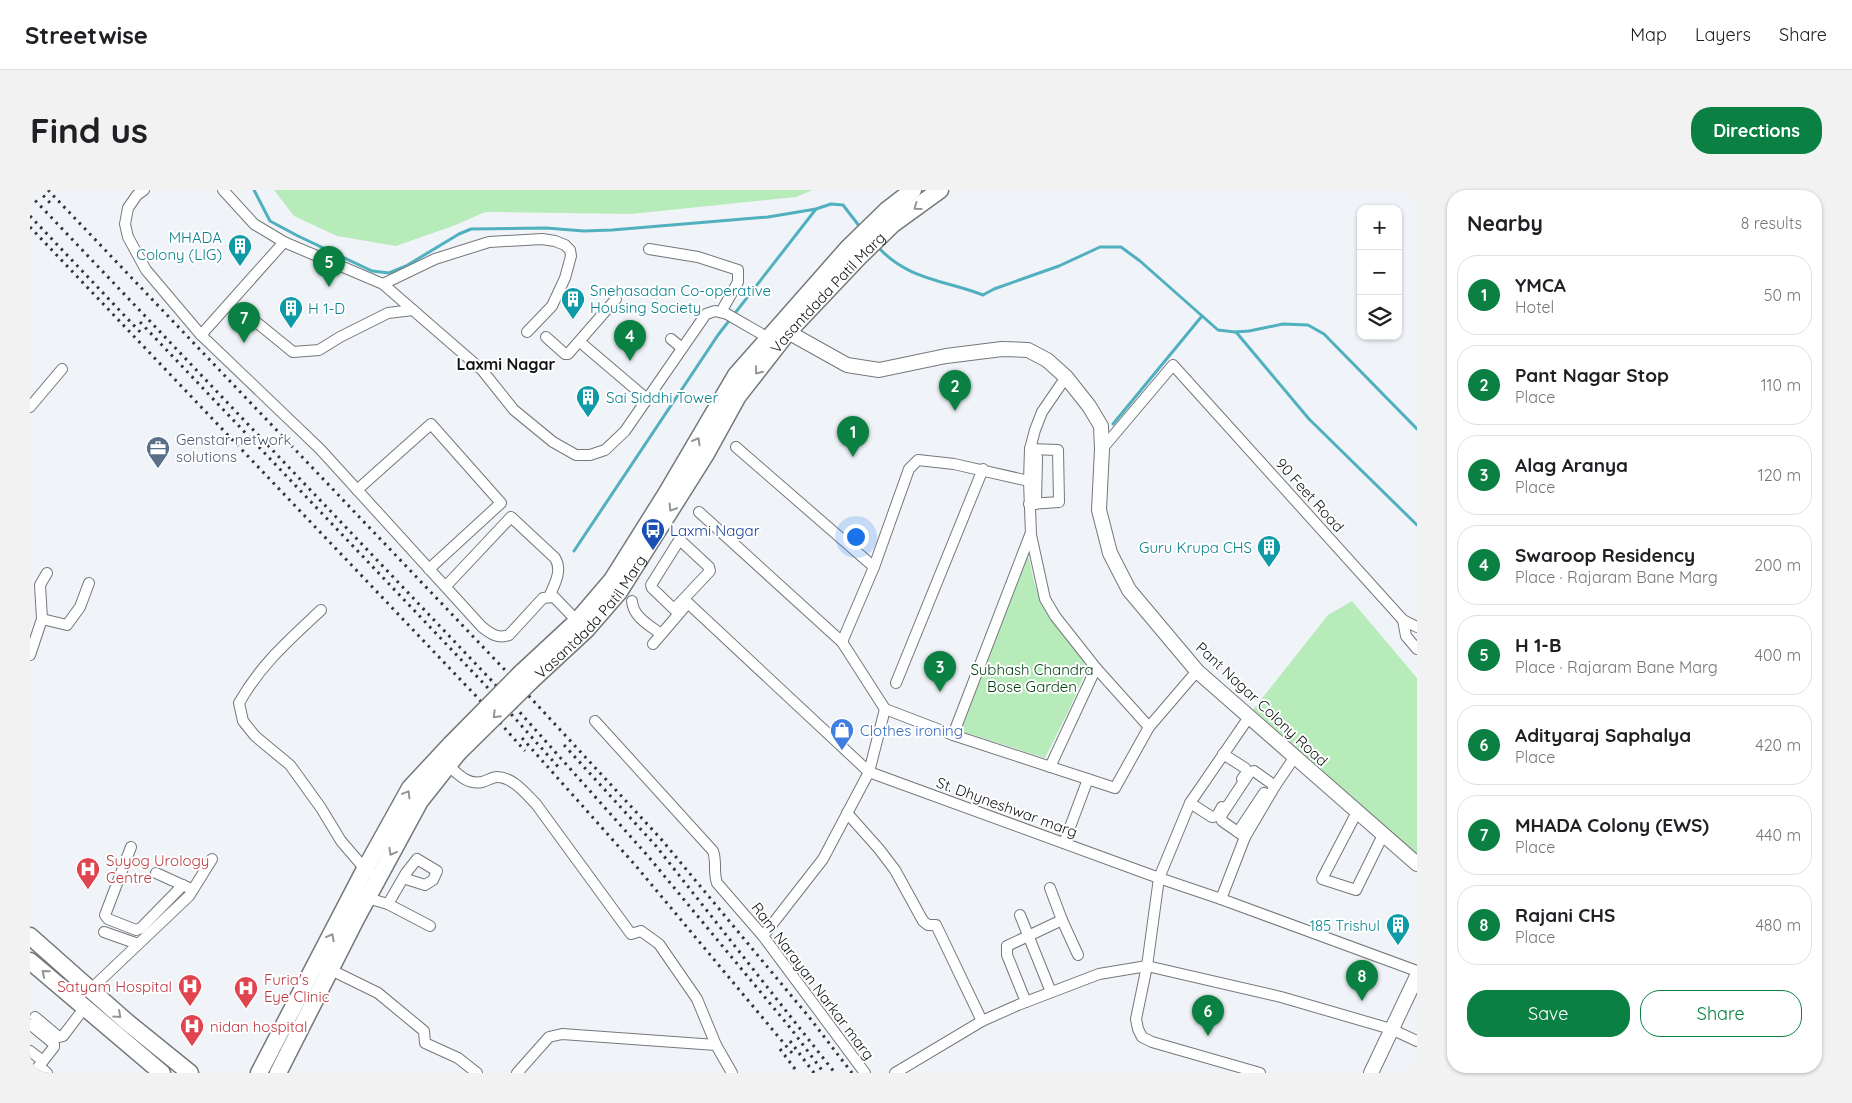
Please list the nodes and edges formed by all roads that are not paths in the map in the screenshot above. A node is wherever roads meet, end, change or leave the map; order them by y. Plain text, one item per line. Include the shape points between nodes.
1 (144, 190) edge
2 (223, 190) edge
3 (913, 190) edge
4 (940, 190) edge
5 (886, 221) junction
6 (284, 242) junction
7 (649, 249) dead end
8 (383, 284) junction
9 (616, 299) dead end
10 (413, 310) junction
11 (720, 312) junction
12 (256, 322) dead end
13 (527, 332) dead end
14 (201, 334) junction
15 (779, 335) junction
16 (546, 338) dead end
17 (671, 339) dead end
18 (580, 342) junction
19 (682, 348) junction
20 (62, 369) dead end
21 (1066, 377) junction
22 (647, 399) junction
23 (30, 407) edge
24 (736, 447) dead end
25 (1034, 449) junction
26 (1102, 449) junction
27 (982, 470) junction
28 (1028, 481) junction
29 (357, 490) junction
30 (1033, 504) junction
31 (699, 512) dead end
32 (1030, 535) junction
33 (874, 567) junction
34 (429, 568) junction
35 (47, 573) dead end
36 (89, 582) dead end
37 (446, 586) junction
38 (549, 597) junction
39 (632, 601) dead end
40 (686, 601) junction
41 (321, 610) dead end
42 (676, 612) junction
43 (42, 619) junction
44 (1403, 620) junction
45 (582, 626) junction
46 (1417, 627) edge
47 (661, 634) junction
48 (842, 642) junction
49 (654, 644) dead end
50 (1417, 650) edge
51 (30, 655) edge
52 (1096, 668) junction
53 (1196, 671) junction
54 (896, 683) dead end
55 (885, 709) junction
56 (1249, 717) junction
57 (595, 721) dead end
58 (1149, 727) junction
59 (953, 735) junction
60 (457, 749) junction
61 (1225, 755) junction
62 (1294, 758) junction
63 (1050, 767) junction
64 (869, 772) junction
65 (1088, 779) junction
66 (1273, 784) junction
67 (1193, 805) junction
68 (1356, 812) junction
69 (847, 813) junction
70 (1241, 834) junction
71 (1383, 835) junction
72 (1064, 844) junction
73 (131, 846) dead end
74 (212, 859) dead end
75 (1417, 864) edge
76 (372, 872) junction
77 (156, 873) dead end
78 (403, 878) dead end
79 (1159, 878) junction
80 (188, 888) junction
81 (1050, 888) dead end
82 (367, 898) junction
83 (1222, 899) junction
84 (388, 904) junction
85 (350, 915) junction
86 (1020, 915) dead end
87 (1062, 920) junction
88 (430, 926) dead end
89 (104, 932) dead end
90 (30, 936) edge
91 (763, 936) junction
92 (1029, 936) junction
93 (138, 944) junction
94 (1078, 955) dead end
95 (30, 961) edge
96 (324, 966) junction
97 (1146, 966) junction
98 (1417, 971) edge
99 (1417, 976) edge
100 (90, 990) junction
101 (1051, 992) junction
102 (1026, 1002) junction
103 (85, 1007) junction
104 (33, 1021) edge
105 (982, 1021) junction
106 (1391, 1029) junction
107 (1417, 1041) edge
108 (716, 1046) junction
109 (30, 1051) edge
110 (277, 1063) edge
111 (40, 1068) edge
112 (158, 1072) edge
113 (190, 1073) edge
114 (259, 1073) edge
115 (477, 1073) edge
116 (517, 1073) edge
117 (732, 1073) edge
118 (865, 1073) edge
119 (895, 1073) edge
120 (1260, 1073) edge
121 (1371, 1073) edge

1 - 14 street via 128,208 125,224 128,237 146,270
2 - 6 street via 254,224
3 - 5 main road, Vasantdada Patil Marg
4 -> 5 main road, Vasantdada Patil Marg
5 - 15 main road, Vasantdada Patil Marg
6 - 8 street
6 - 14 street
7 - 11 street via 698,257 738,270 738,282
8 - 10 street
8 - 13 street via 435,259 489,242 555,241 570,250 565,278 552,306
9 - 18 street
10 - 12 street via 388,312 319,350 311,351 293,352
10 - 22 street via 482,370 514,410 553,442 576,455 605,450 625,431
11 - 15 street
11 - 19 street via 706,314
14 - 29 street via 320,449
15 - 21 street, Pant Nagar Colony Road via 847,365 879,370 946,356 1002,349 1028,350 1047,360
15 - 45 main road, Vasantdada Patil Marg via 738,396 706,454 646,538 619,592
16 - 18 street via 565,354
17 - 19 street
18 - 22 street
19 - 22 street
20 - 23 street
21 - 25 street via 1034,430
21 - 26 street, Pant Nagar Colony Road via 1101,426
24 - 33 street
25 - 28 street
25 - 30 street
25 - 30 street via 1059,452 1059,502
26 - 44 street, 90 Feet Road via 1173,365
26 - 53 street, Pant Nagar Colony Road via 1099,510 1110,553 1129,590
27 - 28 street
27 - 33 street via 918,460 910,469
27 - 54 street
28 - 30 street
29 - 34 street
29 - 34 street via 431,424 501,503
30 - 32 street
31 - 48 street
32 - 52 street via 1045,600
32 - 59 street
33 - 48 street
34 - 37 street
35 - 43 street via 40,585
36 - 43 street via 80,607 67,625
37 - 38 street via 482,627 502,638 509,635 543,598
37 - 38 street via 511,516 558,562 559,572
38 - 45 street via 554,597
39 - 47 street via 636,614
40 - 42 street
40 - 42 street via 697,593 697,586 710,571 681,541 651,585
40 - 64 street, St. Dhyneshwar marg
41 - 76 street via 272,655 239,703 243,721 255,736 290,766 341,841
42 - 47 street
43 - 51 street
44 - 46 street
44 - 50 street, 90 Feet Road via 1406,636
45 - 60 main road, Vasantdada Patil Marg, bridge via 526,677
47 - 49 street
48 - 55 street
52 - 58 street
52 - 63 street
53 - 56 street, Pant Nagar Colony Road
53 - 58 street
55 - 59 street
55 - 64 street
56 - 61 street
56 - 62 street, Pant Nagar Colony Road
57 - 91 street, Ram Narayan Narkar marg via 713,850 717,883
58 - 65 street via 1115,788
59 - 63 street
60 - 76 main road, Vasantdada Patil Marg via 410,788
60 - 108 street via 464,780 476,783 497,777 521,788 631,934 641,931 659,944 697,999
61 - 67 street
61 - 67 street via 1247,772 1216,816 1212,817
62 - 66 street
62 - 68 street, Pant Nagar Colony Road
63 - 65 street
64 - 69 street
64 - 72 street, St. Dhyneshwar marg
65 - 72 street
66 - 70 street
66 - 70 street via 1251,771 1221,816 1222,821
67 - 79 street
68 - 71 street, Pant Nagar Colony Road
68 - 71 street via 1322,879 1356,890
69 - 91 street via 823,858
69 - 105 street via 895,870 923,921 936,925
70 - 83 street
71 - 75 street, Pant Nagar Colony Road
72 - 79 street, St. Dhyneshwar marg
73 - 80 street via 105,915 108,919 136,930
74 - 80 street
76 - 82 main road, Vasantdada Patil Marg
76 - 85 main road, Vasantdada Patil Marg
77 - 80 street
78 - 84 street
79 - 83 street, St. Dhyneshwar marg
79 - 97 street
80 - 93 street via 189,896
81 - 87 street
82 - 84 street
82 - 85 main road, Vasantdada Patil Marg
83 - 98 street, St. Dhyneshwar marg
84 - 88 street
85 - 96 main road, Vasantdada Patil Marg
86 - 92 street
87 - 92 street
87 - 94 street
89 - 93 street
90 - 100 main road
91 - 118 street, Ram Narayan Narkar marg
92 - 101 street
92 - 102 street via 1006,946
93 - 100 street
103 -> 95 main road
96 - 110 main road, Vasantdada Patil Marg
96 - 115 street via 378,993 424,1031 424,1043 458,1058
97 - 101 street via 1099,974
97 - 106 street via 1281,997
97 - 120 street via 1136,1019 1142,1037 1169,1048
99 - 106 street
100 -> 113 main road
101 - 102 street
102 - 105 street
103 - 104 street via 63,1036 58,1037
103 - 112 main road
104 - 111 street via 54,1044
105 - 119 street
106 - 107 street
106 - 121 street
108 - 116 street via 562,1034 549,1037
108 - 117 street
109 - 111 street
110 - 114 main road, Vasantdada Patil Marg

